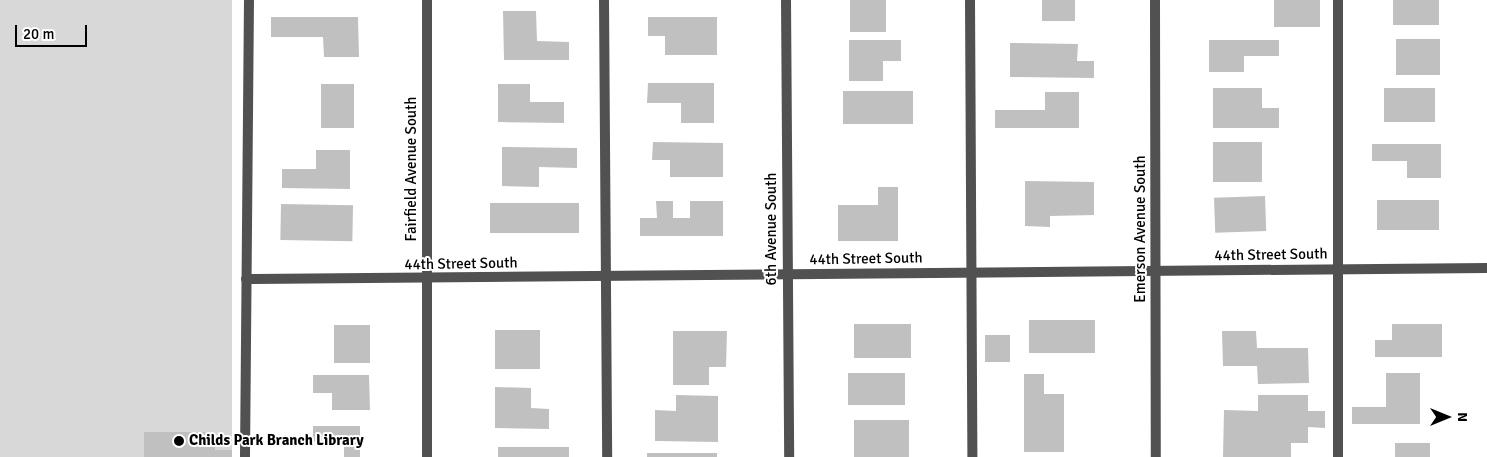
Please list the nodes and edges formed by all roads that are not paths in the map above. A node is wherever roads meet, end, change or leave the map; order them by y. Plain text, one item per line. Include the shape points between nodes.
1 (250, 0) edge
2 (427, 0) edge
3 (604, 0) edge
4 (786, 0) edge
5 (970, 0) edge
6 (1155, 0) edge
7 (1338, 0) edge
8 (1487, 268) edge
9 (1338, 269) junction
10 (1156, 271) junction
11 (971, 273) junction
12 (788, 275) junction
13 (606, 277) junction
14 (246, 279) junction
15 (427, 279) junction
16 (245, 457) edge
17 (427, 457) edge
18 (607, 457) edge
19 (789, 457) edge
20 (972, 457) edge
21 (1156, 457) edge
22 (1338, 457) edge

1 - 14 street
2 - 15 street, Fairfield Avenue South
3 - 13 street
4 - 12 street, 6th Avenue South
5 - 11 street
6 - 10 street, Emerson Avenue South
7 - 9 street
8 - 9 street, 44th Street South
9 - 10 street, 44th Street South
9 - 22 street
10 - 11 street, 44th Street South
10 - 21 street, Emerson Avenue South
11 - 12 street, 44th Street South
11 - 20 street
12 - 13 street, 44th Street South
12 - 19 street, 6th Avenue South
13 - 15 street, 44th Street South
13 - 18 street
14 - 15 street, 44th Street South
14 - 16 street
15 - 17 street, Fairfield Avenue South

